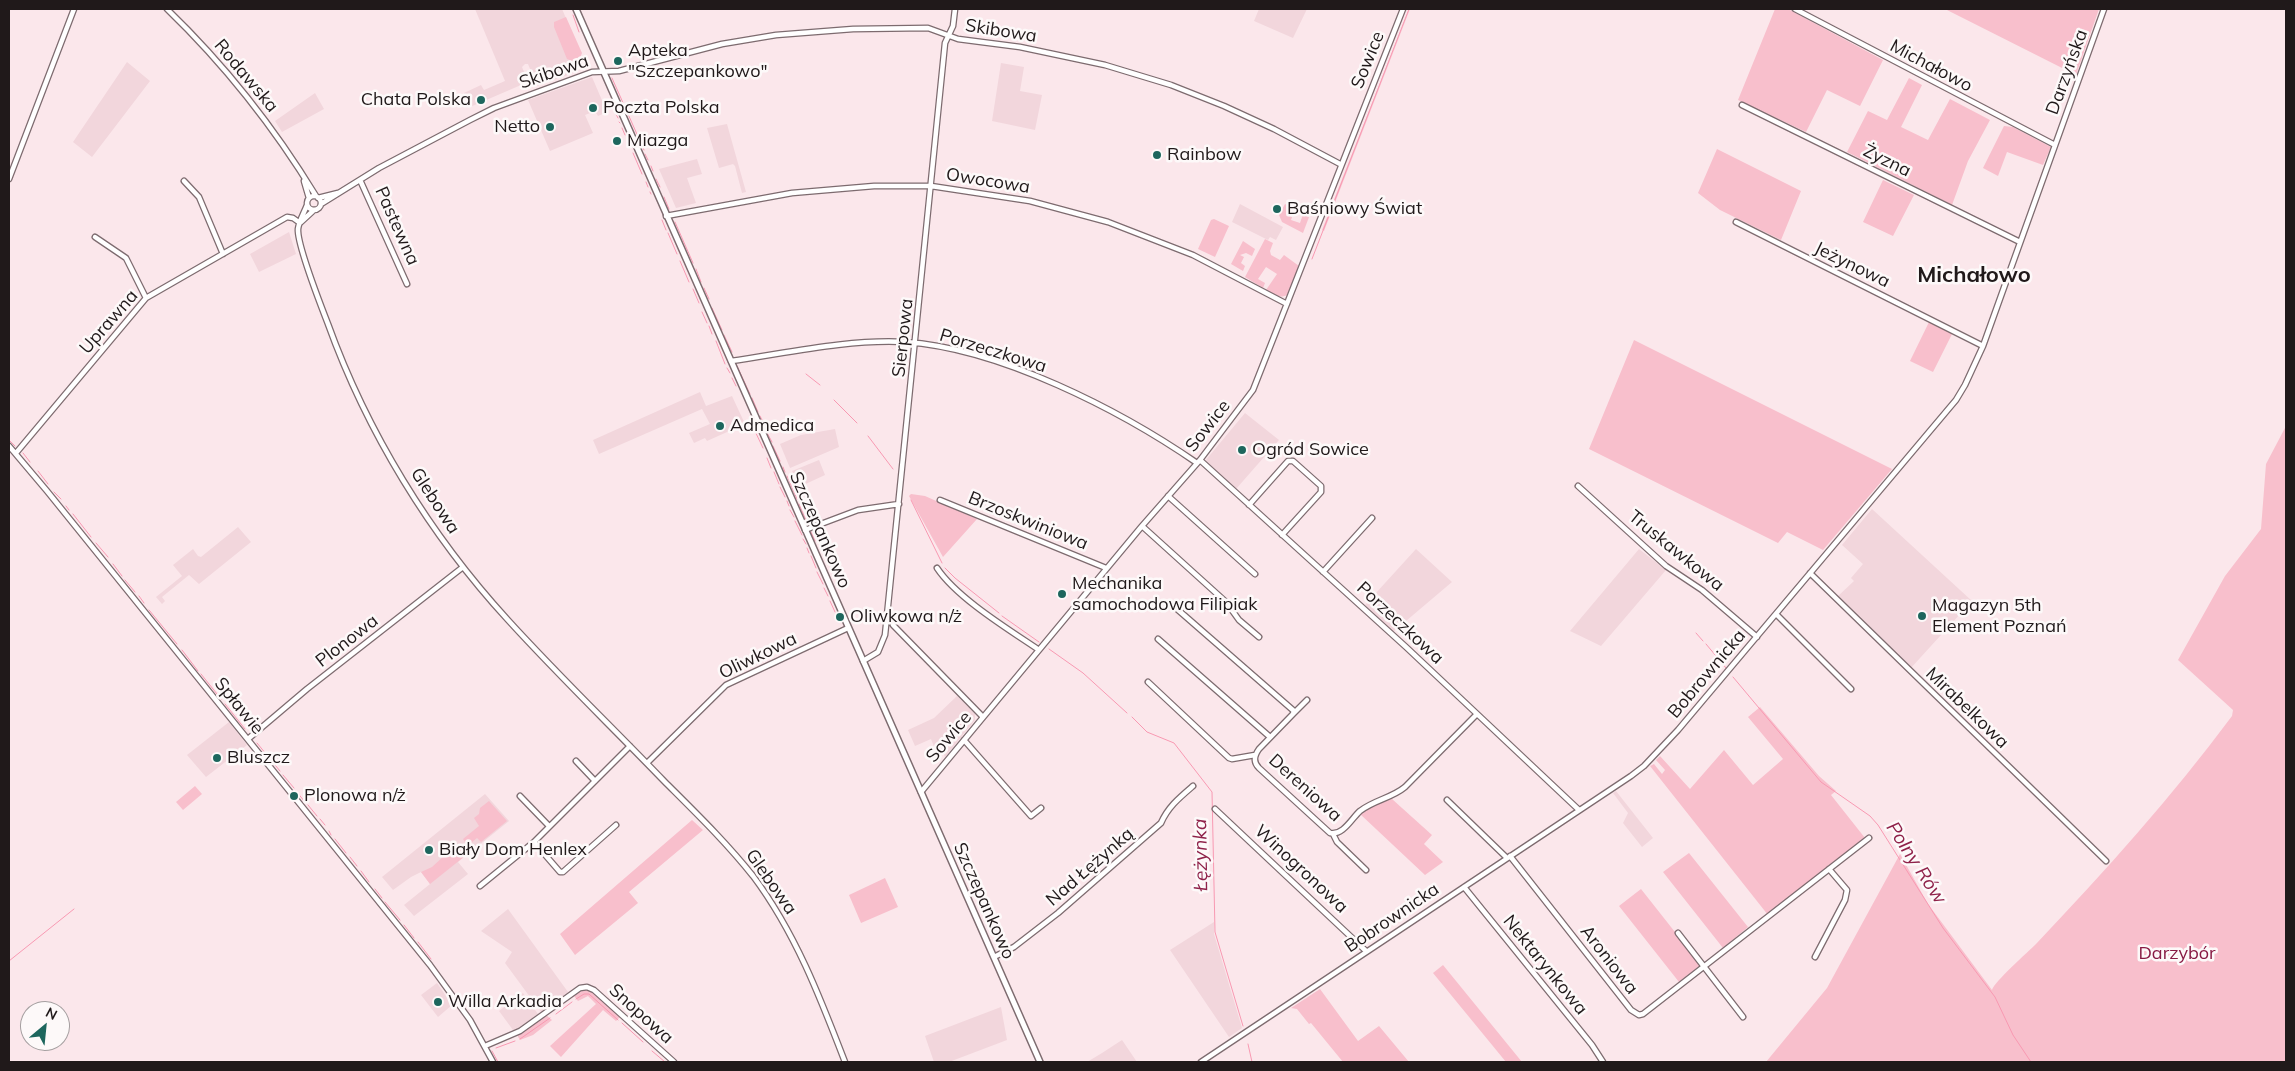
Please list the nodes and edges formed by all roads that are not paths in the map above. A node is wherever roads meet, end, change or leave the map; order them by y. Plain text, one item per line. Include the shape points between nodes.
1 (74, 9) edge
2 (167, 9) edge
3 (576, 9) edge
4 (955, 9) edge
5 (1403, 9) edge
6 (1795, 9) edge
7 (2104, 9) edge
8 (948, 36) junction
9 (603, 70) junction
10 (1742, 105) dead end
11 (2055, 144) junction
12 (1340, 164) junction
13 (296, 166) junction
14 (9, 179) edge
15 (360, 180) junction
16 (184, 181) dead end
17 (931, 186) junction
18 (340, 192) junction
19 (317, 197) junction
20 (309, 198) junction
21 (320, 204) junction
22 (307, 205) junction
23 (314, 210) junction
24 (666, 216) junction
25 (1736, 222) dead end
26 (300, 223) junction
27 (95, 237) dead end
28 (2020, 242) junction
29 (223, 254) junction
30 (407, 284) dead end
31 (146, 298) junction
32 (1287, 304) junction
33 (916, 343) junction
34 (1983, 346) junction
35 (731, 361) junction
36 (9, 446) edge
37 (16, 453) junction
38 (1198, 462) junction
39 (1578, 486) dead end
40 (1168, 496) junction
41 (940, 500) dead end
42 (899, 504) junction
43 (1249, 505) junction
44 (1372, 518) dead end
45 (1142, 526) junction
46 (805, 530) junction
47 (1282, 535) junction
48 (463, 566) junction
49 (937, 568) dead end
50 (1106, 568) junction
51 (1323, 572) junction
52 (1810, 573) junction
53 (1255, 574) dead end
54 (1177, 608) dead end
55 (1776, 614) junction
56 (893, 625) dead end
57 (848, 628) junction
58 (1259, 637) dead end
59 (1757, 637) junction
60 (1158, 639) dead end
61 (1039, 650) junction
62 (863, 661) junction
63 (1148, 682) dead end
64 (1851, 689) dead end
65 (1307, 700) dead end
66 (1293, 714) junction
67 (1477, 714) junction
68 (983, 717) junction
69 (1270, 737) junction
70 (248, 739) junction
71 (964, 740) junction
72 (630, 746) junction
73 (1256, 755) junction
74 (576, 761) dead end
75 (647, 763) junction
76 (595, 780) junction
77 (1193, 786) dead end
78 (921, 792) junction
79 (520, 796) dead end
80 (1447, 800) dead end
81 (1042, 808) dead end
82 (1215, 809) dead end
83 (1579, 810) junction
84 (616, 825) dead end
85 (549, 826) junction
86 (1333, 834) junction
87 (1869, 838) dead end
88 (534, 842) junction
89 (1508, 857) junction
90 (2106, 861) dead end
91 (1829, 869) junction
92 (1366, 870) dead end
93 (480, 886) dead end
94 (1464, 887) junction
95 (1678, 933) dead end
96 (1366, 951) junction
97 (994, 957) junction
98 (1815, 957) dead end
99 (1704, 966) junction
100 (1743, 1017) dead end
101 (485, 1046) junction
102 (493, 1062) edge
103 (674, 1062) edge
104 (845, 1062) edge
105 (1040, 1062) edge
106 (1201, 1062) edge
107 (1603, 1062) edge

1 - 14 street
2 - 13 street, Rodawska via 234,80
3 - 9 street, Szczepankowo
4 - 8 street, Sierpowa
5 - 12 street, Sowice
6 - 11 street, Michałowo
7 - 11 street, Darzyńska
8 - 9 street, Skibowa via 934,29 922,28 790,33 722,44 619,71
8 - 12 street, Skibowa via 1075,58 1152,79 1257,121
8 - 17 street, Sierpowa
9 - 15 street, Skibowa via 491,110
9 - 24 street, Szczepankowo
10 - 28 street, Żyzna
11 - 28 street, Bobrownicka
12 - 32 street, Sowice
13 - 19 street, Rodawska
13 - 20 street, Rodawska
15 - 18 street, Skibowa
15 - 30 street, Pastewna
16 - 29 street via 199,197
17 - 24 street, Owocowa via 874,186 792,193
17 - 32 street, Owocowa via 1023,200 1108,222 1206,261
17 - 33 street, Sierpowa
18 - 19 street, Skibowa
18 - 21 street, Skibowa
19 - 20 street
19 - 21 street
20 - 22 street
21 - 23 street
22 - 23 street
22 - 26 street, Glebowa
23 - 26 street
24 - 35 street, Szczepankowo
25 - 34 street, Jeżynowa
26 - 29 street, Uprawna via 287,217
26 - 48 street, Glebowa via 298,234 318,298 358,395 410,489
27 - 31 street via 126,258
28 - 34 street, Bobrownicka
29 - 31 street, Uprawna
31 - 37 street, Uprawna
32 - 38 street, Sowice via 1253,390
33 - 35 street, Porzeczkowa via 853,344
33 - 38 street, Porzeczkowa via 1036,376 1112,412
33 - 42 street, Sierpowa
34 - 52 street, Bobrownicka via 1956,400
35 - 46 street, Szczepankowo
36 - 37 street, Spławie
37 - 70 street, Spławie
38 - 40 street, Sowice
38 - 43 street, Porzeczkowa
39 - 59 street, Truskawkowa via 1666,566 1702,590
40 - 45 street, Sowice
40 - 53 street
41 - 50 street, Brzoskwiniowa
42 - 46 street via 858,510
42 - 62 street, Sierpowa via 885,635 878,652
43 - 47 street, Porzeczkowa
43 - 47 street via 1288,461 1293,461 1321,486 1321,492
44 - 51 street
45 - 50 street, Sowice
45 - 58 street via 1226,602 1239,620
46 - 57 street, Szczepankowo
47 - 51 street, Porzeczkowa
48 - 70 street, Plonowa
48 - 72 street, Glebowa via 509,621
49 - 61 street via 946,582
50 - 61 street, Sowice
51 - 67 street, Porzeczkowa
52 - 55 street, Bobrownicka
52 - 90 street, Mirabelkowa
54 - 66 street via 1294,711
55 - 59 street, Bobrownicka
55 - 64 street
56 - 68 street
57 - 62 street, Szczepankowo
57 - 75 street, Oliwkowa via 726,685
59 - 83 street, Bobrownicka via 1644,766
60 - 69 street, Dereniowa
61 - 68 street, Sowice
62 - 78 street, Szczepankowo
63 - 73 street, Dereniowa via 1229,758
65 - 66 street, Dereniowa
66 - 69 street, Dereniowa
67 - 83 street, Porzeczkowa
67 - 86 street, Dereniowa via 1406,787 1366,808
68 - 71 street, Sowice
69 - 73 street, Dereniowa
70 - 101 street, Spławie via 430,965
71 - 78 street, Sowice
71 - 81 street via 1032,816
72 - 75 street, Glebowa
72 - 76 street
73 - 86 street, Dereniowa via 1255,762 1259,768
74 - 76 street
75 - 104 street, Glebowa via 733,852 773,905 807,967
76 - 85 street
77 - 97 street, Nad Łężynką via 1164,814 1161,823 1066,906 1014,946
78 - 97 street, Szczepankowo
79 - 85 street
80 - 89 street
82 - 96 street, Winogronowa
83 - 89 street, Bobrownicka
84 - 88 street via 563,872
85 - 88 street
86 - 92 street
87 - 91 street, Aroniowa
88 - 93 street
89 - 94 street, Bobrownicka
89 - 99 street, Aroniowa via 1636,1014 1643,1014
91 - 98 street via 1847,890 1845,900
91 - 99 street, Aroniowa
94 - 96 street, Bobrownicka
94 - 107 street, Nektarynkowa
95 - 99 street
96 - 106 street, Bobrownicka
97 - 105 street, Szczepankowo
99 - 100 street
101 - 102 street, Spławie
101 - 103 street, Snopowa via 520,1031 580,988 587,987

